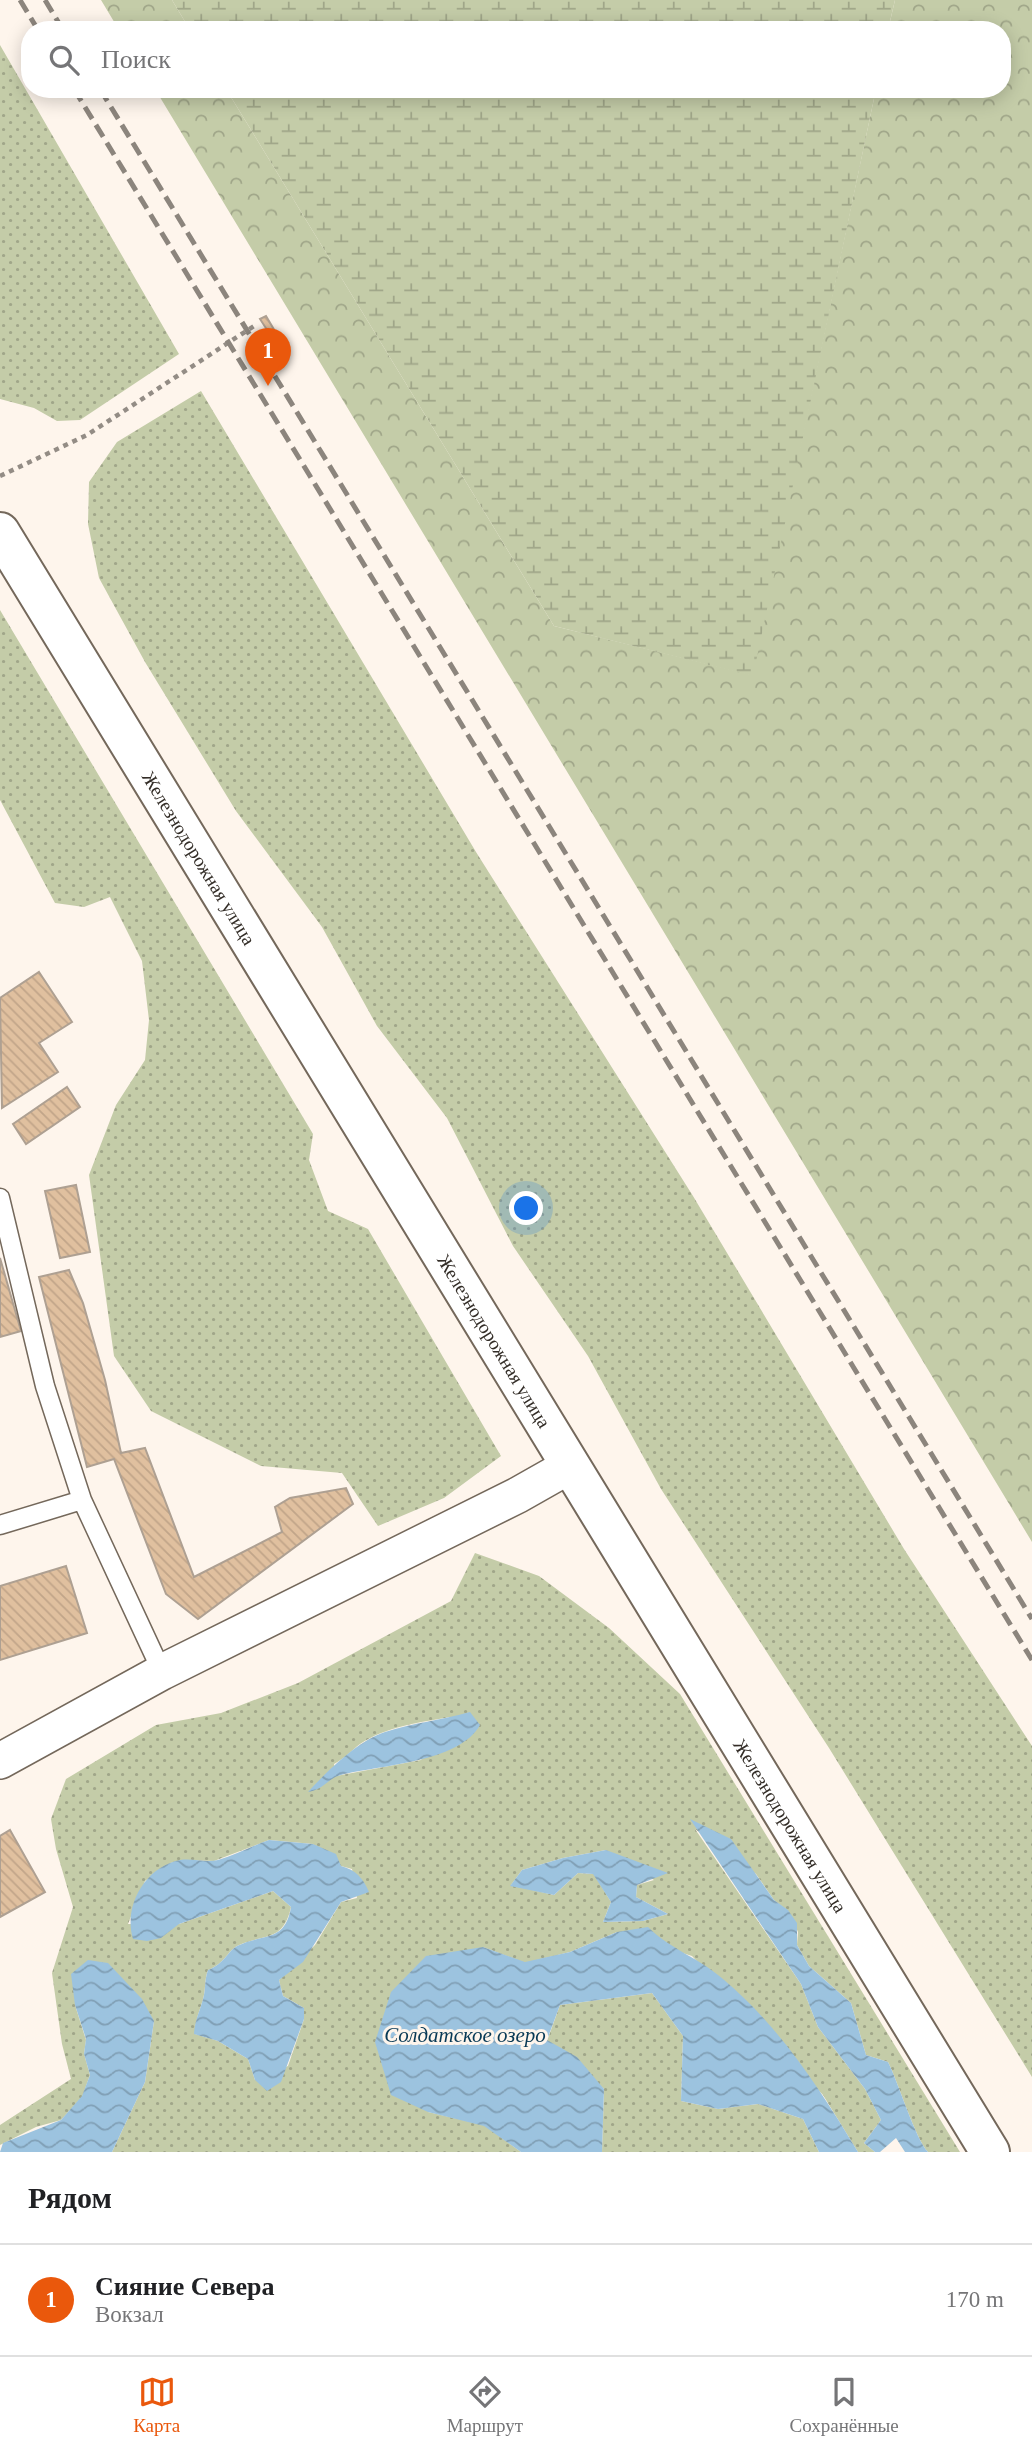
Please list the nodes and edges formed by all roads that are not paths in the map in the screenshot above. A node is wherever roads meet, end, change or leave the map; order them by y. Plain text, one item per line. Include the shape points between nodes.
1 (0, 532) edge
2 (0, 1198) edge
3 (571, 1465) junction
4 (82, 1500) junction
5 (0, 1525) edge
6 (162, 1672) junction
7 (0, 1761) edge
8 (990, 2152) edge

1 - 3 main road, Железнодорожная улица
2 - 4 lane via 45,1385
3 - 6 street
3 - 8 main road, Железнодорожная улица
4 - 5 lane
4 - 6 lane
6 - 7 street

